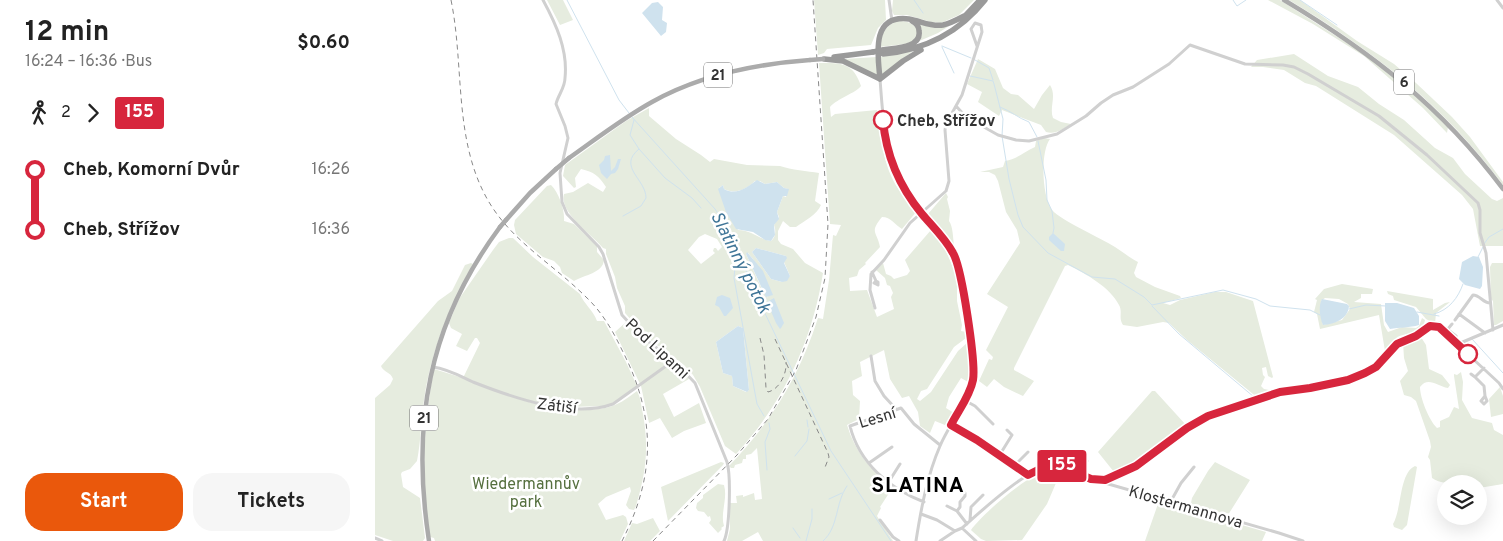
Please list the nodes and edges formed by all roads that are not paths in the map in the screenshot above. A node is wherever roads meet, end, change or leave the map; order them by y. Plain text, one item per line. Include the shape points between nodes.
1 (543, 0) edge
2 (889, 0) edge
3 (980, 0) edge
4 (985, 0) edge
5 (1284, 0) edge
6 (1497, 0) edge
7 (1503, 8) edge
8 (968, 14) junction
9 (903, 19) junction
10 (892, 21) junction
11 (937, 40) junction
12 (977, 46) junction
13 (883, 52) junction
14 (824, 59) junction
15 (880, 80) junction
16 (956, 106) junction
17 (951, 116) junction
18 (968, 118) junction
19 (1503, 189) edge
20 (922, 213) junction
21 (872, 272) junction
22 (876, 281) dead end
23 (1490, 303) junction
24 (875, 308) dead end
25 (1459, 314) junction
26 (1455, 320) dead end
27 (1439, 323) dead end
28 (1452, 324) dead end
29 (1503, 325) edge
30 (1493, 330) junction
31 (1447, 331) junction
32 (1485, 333) junction
33 (1456, 336) dead end
34 (1457, 344) junction
35 (871, 356) dead end
36 (673, 361) junction
37 (433, 367) junction
38 (1483, 368) junction
39 (1471, 374) dead end
40 (1475, 377) junction
41 (1503, 389) edge
42 (1485, 396) dead end
43 (964, 400) junction
44 (896, 409) junction
45 (993, 424) dead end
46 (951, 425) junction
47 (1007, 430) dead end
48 (940, 445) junction
49 (892, 447) dead end
50 (1028, 452) dead end
51 (999, 456) junction
52 (1087, 461) dead end
53 (869, 463) junction
54 (900, 464) dead end
55 (1014, 466) junction
56 (1194, 467) dead end
57 (1070, 470) junction
58 (1028, 475) junction
59 (1102, 481) junction
60 (888, 482) junction
61 (962, 490) dead end
62 (983, 495) dead end
63 (1171, 501) junction
64 (924, 502) junction
65 (947, 506) dead end
66 (957, 511) junction
67 (921, 514) junction
68 (881, 520) dead end
69 (969, 522) junction
70 (962, 528) junction
71 (955, 531) junction
72 (375, 538) edge
73 (382, 541) edge
74 (429, 541) edge
75 (724, 541) edge
76 (899, 541) edge
77 (916, 541) edge
78 (940, 541) edge
79 (976, 541) edge
80 (1303, 541) edge

1 - 36 street, Pod Lipami via 562,45 565,79 556,104 568,138 560,173 562,202 567,214 603,254 621,311 641,336
2 - 10 street
3 - 8 highway, 21
4 - 11 highway, 21 via 959,27
5 - 19 main road, 6 via 1354,44 1409,86 1458,134
6 - 7 street
8 - 9 highway, 21 via 941,25
8 - 13 highway, 21 via 936,37
9 - 10 highway
9 - 13 highway, 21 via 918,26 917,40
10 - 15 highway via 882,30 878,41
11 - 13 highway, 21 via 911,50
11 - 15 highway via 903,60
12 - 12 street via 982,28 975,23 971,30
12 - 16 street
13 - 14 highway, 21, bridge
14 - 15 highway, 21 via 843,61
14 - 37 main road, 21, bridge via 767,64 674,90 633,113 569,158 530,192 482,253 459,293
15 - 20 street via 884,132 891,161 906,192
16 - 17 street
16 - 18 street
17 - 18 street
17 - 20 street via 944,135 948,187
18 - 23 street via 998,135 1016,140 1057,134 1113,95 1133,87 1169,64 1190,45 1245,64 1294,67 1379,116 1478,204
20 - 21 street via 910,223
20 - 43 street via 953,253 961,274 973,373
21 - 22 street
21 - 24 street via 870,290
23 - 25 street via 1473,295
23 - 30 street
25 - 26 street
25 - 32 street
27 - 31 street
28 - 31 street
29 - 30 street
30 - 32 street
31 - 33 street
31 - 34 street
31 - 59 street via 1432,325 1397,344 1376,367 1348,380 1280,392 1200,420 1136,466
32 - 34 street
34 - 38 street
35 - 44 street via 875,381
36 - 37 street, Zátiší via 613,404 572,408 554,407 513,396
36 - 75 street, Pod Lipami via 695,383 729,468 728,527
37 - 74 main road, 21 via 421,448
38 - 40 street
38 - 41 street
39 - 40 street
40 - 42 street via 1484,386
43 - 45 street
43 - 46 street
44 - 48 street, Lesní via 901,408 914,424
44 - 53 street, Lesní via 850,426
46 - 48 street
46 - 51 street
47 - 51 street via 1012,435
48 - 64 street
49 - 53 street
50 - 55 street
51 - 55 street
52 - 57 street via 1080,456
53 - 60 street, Lesní
54 - 60 street
55 - 58 street
56 - 63 street
57 - 58 street, Klostermannova via 1049,465
57 - 59 street, Klostermannova
58 - 69 street, Klostermannova
59 - 63 street, Klostermannova
60 - 64 street, Lesní
61 - 66 street via 965,496
62 - 69 street via 971,507
63 - 80 street, Klostermannova
64 - 67 street
65 - 66 street
66 - 69 street
67 - 71 street
67 - 77 street
68 - 76 street
69 - 70 street, Klostermannova
70 - 71 street, Klostermannova
70 - 79 street
71 - 78 street, Klostermannova
72 - 73 street

